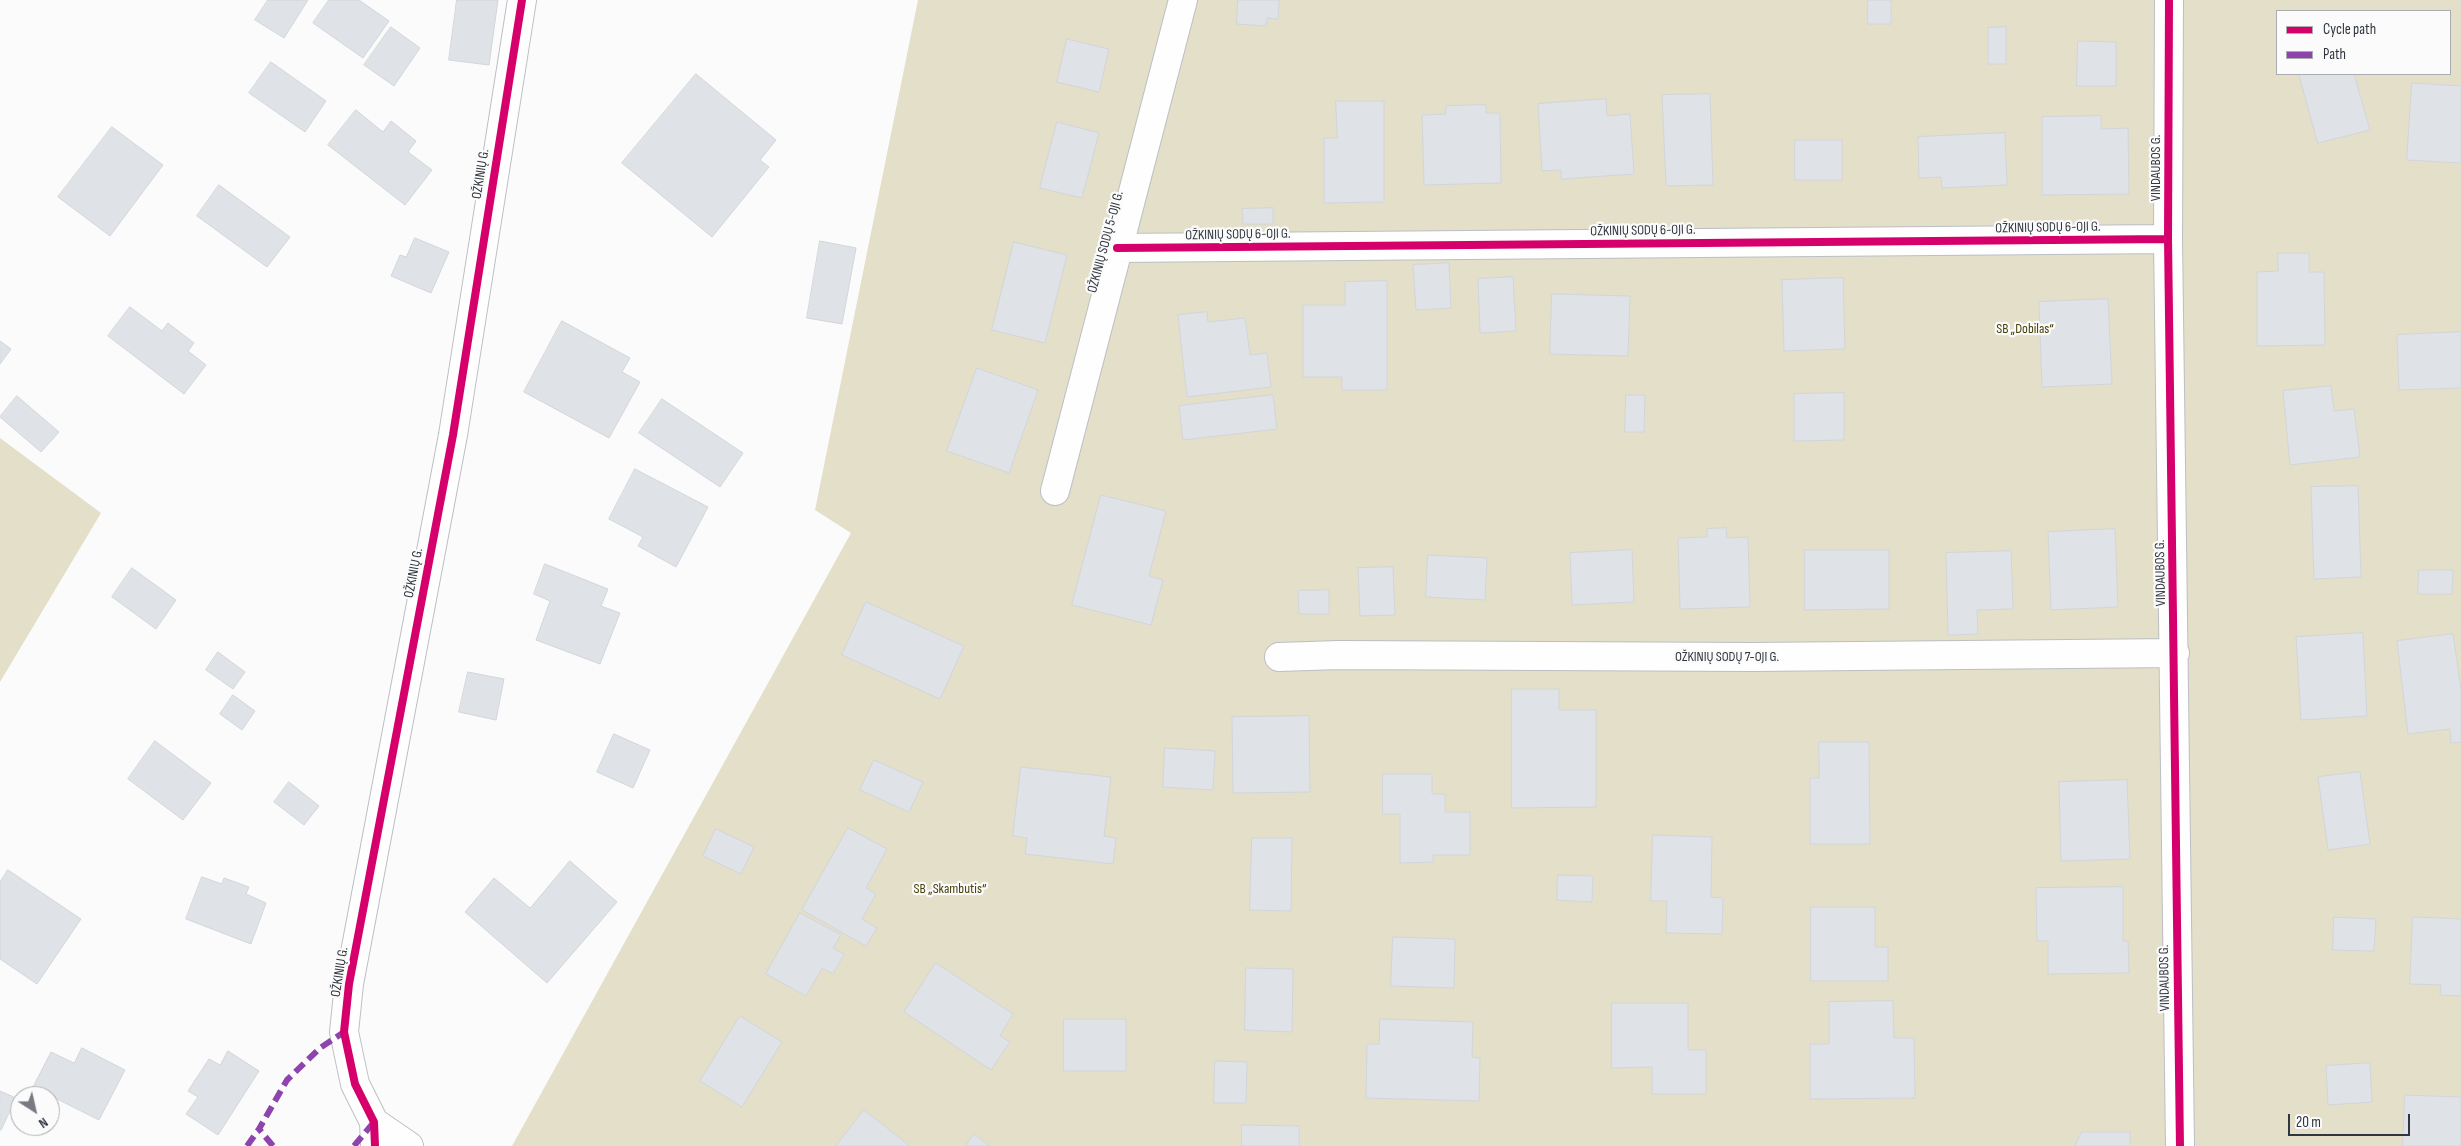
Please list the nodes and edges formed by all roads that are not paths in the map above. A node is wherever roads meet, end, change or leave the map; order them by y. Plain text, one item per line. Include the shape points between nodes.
1 (522, 0) edge
2 (1183, 0) edge
3 (2169, 0) edge
4 (2168, 239) junction
5 (1117, 248) junction
6 (1054, 491) dead end
7 (2175, 654) junction
8 (1278, 657) dead end
9 (375, 1134) edge
10 (409, 1146) edge
11 (2180, 1146) edge

1 - 9 street, OŽKINIŲ G. via 453,435 349,984 344,1032 356,1084
2 - 5 street, OŽKINIŲ SODŲ 5-OJI G.
3 - 4 street, VINDAUBOS G.
4 - 5 street, OŽKINIŲ SODŲ 6-OJI G.
4 - 7 street, VINDAUBOS G.
5 - 6 street, OŽKINIŲ SODŲ 5-OJI G.
7 - 8 street, OŽKINIŲ SODŲ 7-OJI G.
7 - 11 street, VINDAUBOS G.
9 - 10 street

